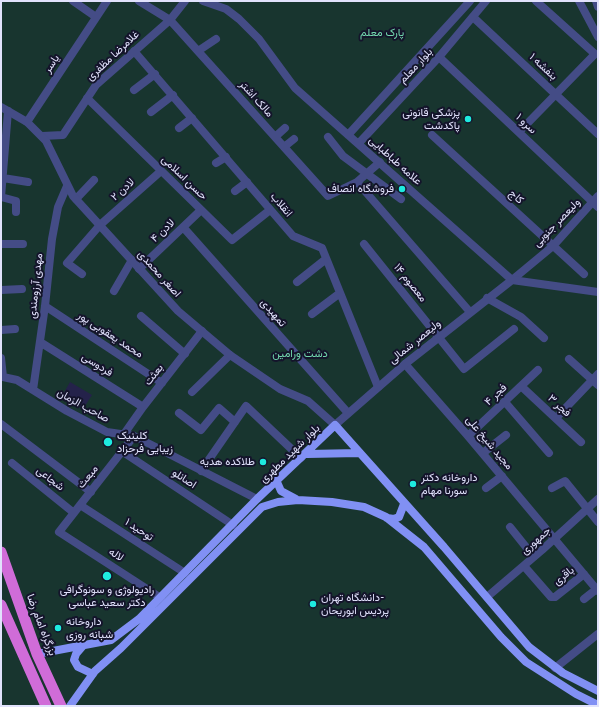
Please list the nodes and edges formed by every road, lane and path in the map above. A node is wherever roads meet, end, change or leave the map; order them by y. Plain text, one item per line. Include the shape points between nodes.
1 (73, 1) edge
2 (107, 1) edge
3 (139, 1) edge
4 (185, 1) edge
5 (203, 1) edge
6 (470, 1) edge
7 (486, 1) edge
8 (536, 1) edge
9 (580, 1) edge
10 (596, 1) edge
11 (598, 6) edge
12 (463, 9) junction
13 (96, 17) junction
14 (473, 17) junction
15 (170, 20) junction
16 (598, 36) edge
17 (216, 38) dead end
18 (429, 47) junction
19 (134, 51) junction
20 (198, 51) junction
21 (439, 57) junction
22 (155, 74) junction
23 (134, 90) dead end
24 (556, 94) junction
25 (173, 95) junction
26 (87, 98) junction
27 (1, 106) edge
28 (8, 111) junction
29 (151, 112) dead end
30 (192, 118) junction
31 (27, 122) junction
32 (179, 128) dead end
33 (285, 128) dead end
34 (519, 132) junction
35 (598, 134) edge
36 (348, 135) junction
37 (432, 135) dead end
38 (42, 136) junction
39 (275, 137) junction
40 (328, 137) dead end
41 (294, 139) dead end
42 (359, 143) junction
43 (284, 147) junction
44 (3, 154) edge
45 (226, 157) junction
46 (380, 162) junction
47 (216, 163) dead end
48 (161, 171) junction
49 (367, 173) junction
50 (3, 178) junction
51 (94, 180) dead end
52 (28, 182) dead end
53 (247, 182) junction
54 (357, 182) junction
55 (67, 186) junction
56 (235, 191) dead end
57 (1, 197) edge
58 (76, 199) junction
59 (401, 199) dead end
60 (596, 201) edge
61 (202, 210) junction
62 (270, 210) junction
63 (16, 212) dead end
64 (100, 225) junction
65 (183, 227) junction
66 (1, 244) edge
67 (23, 244) dead end
68 (364, 244) dead end
69 (552, 246) junction
70 (326, 259) junction
71 (132, 260) junction
72 (139, 268) junction
73 (82, 274) dead end
74 (584, 274) dead end
75 (512, 280) junction
76 (297, 282) dead end
77 (22, 289) dead end
78 (1, 290) edge
79 (114, 291) dead end
80 (598, 292) edge
81 (340, 294) junction
82 (487, 298) junction
83 (45, 306) junction
84 (470, 312) junction
85 (312, 314) dead end
86 (141, 316) dead end
87 (514, 329) dead end
88 (1, 330) edge
89 (15, 330) dead end
90 (202, 332) junction
91 (439, 336) junction
92 (544, 338) dead end
93 (40, 342) junction
94 (185, 354) junction
95 (230, 355) junction
96 (1, 358) edge
97 (569, 359) dead end
98 (405, 364) junction
99 (538, 370) dead end
100 (596, 379) edge
101 (162, 383) junction
102 (521, 386) junction
103 (378, 387) junction
104 (33, 390) junction
105 (192, 392) dead end
106 (504, 402) junction
107 (143, 407) junction
108 (179, 413) dead end
109 (348, 413) junction
110 (556, 418) junction
111 (235, 422) junction
112 (1, 424) edge
113 (335, 425) junction
114 (124, 434) junction
115 (506, 435) dead end
116 (134, 436) junction
117 (468, 436) junction
118 (581, 442) dead end
119 (123, 452) junction
120 (359, 453) junction
121 (483, 453) junction
122 (548, 453) dead end
123 (304, 456) junction
124 (12, 463) dead end
125 (201, 471) junction
126 (502, 476) junction
127 (277, 482) junction
128 (486, 488) dead end
129 (552, 488) dead end
130 (91, 492) junction
131 (257, 499) junction
132 (598, 499) edge
133 (298, 500) junction
134 (404, 504) junction
135 (80, 505) junction
136 (588, 508) junction
137 (74, 512) junction
138 (386, 517) junction
139 (416, 517) junction
140 (598, 522) edge
141 (233, 525) junction
142 (510, 527) dead end
143 (402, 529) junction
144 (59, 532) joint
145 (555, 539) junction
146 (1, 552) edge
147 (534, 557) junction
148 (524, 566) junction
149 (185, 573) junction
150 (584, 574) junction
151 (598, 589) edge
152 (486, 597) junction
153 (161, 598) junction
154 (584, 599) dead end
155 (1, 605) edge
156 (598, 634) edge
157 (82, 647) junction
158 (37, 654) junction
159 (555, 668) junction
160 (93, 674) junction
161 (598, 691) edge
162 (598, 705) edge
163 (46, 706) edge
164 (61, 706) edge
165 (70, 706) edge

1 - 13 street
2 - 13 street, یاسر
3 - 15 street, مالک اشتر
4 - 15 street, غلامرضا مظفری
5 - 36 street, علامه طباطبایی via 226,9 239,19 259,39 295,88
6 - 12 street, بلوار معلم
7 - 14 street, بلوار معلم
8 - 24 street via 595,54
9 - 16 street
10 - 11 street
12 - 14 street, بنفشه ۱
12 - 18 street, بلوار معلم
13 - 31 street, یاسر
14 - 21 street, بلوار معلم
14 - 24 street, بنفشه ۱
15 - 19 street, غلامرضا مظفری
15 - 20 street, مالک اشتر
17 - 20 street
18 - 21 street, سرو ۱
18 - 36 street, بلوار معلم
19 - 22 street, انقلاب
19 - 26 street, غلامرضا مظفری via 96,85
20 - 39 street, مالک اشتر
21 - 34 street, سرو ۱
21 - 42 street, بلوار معلم
22 - 23 street
22 - 25 street, انقلاب
24 - 34 street
24 - 35 street, بنفشه ۱
25 - 29 street
25 - 30 street, انقلاب
26 - 38 street, غلامرضا مظفری via 63,135
26 - 48 street, حسن اسلامی
27 - 28 street, اصغر محمدی
28 - 31 street, اصغر محمدی
28 - 44 street
30 - 32 street
30 - 45 street, انقلاب
31 - 38 street, اصغر محمدی
33 - 39 street
34 - 60 street, سرو ۱
36 - 42 street, علامه طباطبایی
37 - 69 street, کاج
38 - 55 street, اصغر محمدی via 57,160
39 - 43 street, مالک اشتر
40 - 49 street via 343,156
41 - 43 street
42 - 46 street, علامه طباطبایی
43 - 54 street, مالک اشتر via 328,196
44 - 50 street
45 - 47 street
45 - 53 street, انقلاب
46 - 49 street, مالک اشتر
46 - 75 street, علامه طباطبایی
48 - 61 street, حسن اسلامی
48 - 64 street, لادن ۲
49 - 54 street, مالک اشتر
49 - 59 street
50 - 52 street
50 - 57 street
51 - 58 street
53 - 56 street
53 - 62 street, انقلاب
54 - 84 street
55 - 58 street, اصغر محمدی
55 - 83 street, مهدی آرزومندی via 58,207
57 - 63 street via 16,201
58 - 64 street, اصغر محمدی
60 - 69 street, ولیعصر جنوبی
61 - 62 street, حسن اسلامی via 232,240
61 - 65 street, لادن ۴
62 - 70 street, انقلاب via 293,236 322,248
64 - 71 street, اصغر محمدی
64 - 73 street, لادن ۲ via 67,263
65 - 72 street, لادن ۴
65 - 109 street, تمهیدی
66 - 67 street
68 - 91 street, ۱۴ معصوم
69 - 74 street, کاج
69 - 75 street, ولیعصر جنوبی
70 - 76 street
70 - 81 street, انقلاب
71 - 72 street, اصغر محمدی
71 - 79 street
72 - 90 street, اصغر محمدی via 178,311
75 - 80 street
75 - 82 street, ولیعصر شمالی
77 - 78 street
81 - 85 street
81 - 103 street, انقلاب
82 - 84 street, ولیعصر شمالی
82 - 92 street via 521,317
83 - 93 street, مهدی آرزومندی
83 - 101 street, محمد یعقوبی پور
84 - 91 street, ولیعصر شمالی
86 - 94 street
87 - 91 street, ۱۴ معصوم via 464,369
88 - 89 street
90 - 94 street, بعثت
90 - 95 street, اصغر محمدی
91 - 98 street, ولیعصر شمالی
93 - 104 street, مهدی آرزومندی
93 - 107 street, فردوسی
94 - 101 street, بعثت
95 - 105 street
95 - 113 street, اصغر محمدی via 280,389 308,401
96 - 104 street, صاحب الزمان via 3,377 16,380
97 - 100 street
98 - 103 street, ولیعصر شمالی
98 - 117 street, مجید شیخ علی
99 - 102 street, فجر ۴
100 - 110 street
101 - 107 street, بعثت
102 - 106 street, فجر ۴
102 - 110 street, فجر ۳
103 - 109 street, ولیعصر شمالی
104 - 114 street, صاحب الزمان via 107,432
106 - 117 street, فجر ۴
106 - 122 street
107 - 114 street, بعثت
108 - 111 street via 201,430 219,408
109 - 113 street, ولیعصر شمالی
110 - 118 street, فجر ۳
111 - 123 street via 246,406
111 - 125 street
112 - 130 street
113 - 120 main road, بلوار شهید مطهری
113 - 123 main road, بلوار شهید مطهری
114 - 116 street, صاحب الزمان
115 - 121 street
116 - 119 street, مبعث
116 - 125 street, صاحب الزمان
117 - 121 street, مجید شیخ علی
119 - 130 street, مبعث
119 - 141 street, اصانلو
120 - 123 main road
120 - 134 main road, بلوار شهید مطهری
121 - 126 street, مجید شیخ علی
123 - 127 main road, بلوار شهید مطهری
124 - 137 street, شجاعی
125 - 131 street, صاحب الزمان
126 - 128 street
126 - 145 street, مجید شیخ علی
127 - 131 main road, بلوار شهید مطهری
127 - 133 main road via 282,491
129 - 136 street via 565,481
130 - 135 street, مبعث
131 - 141 main road, بلوار شهید مطهری
132 - 136 street, جمهوری
133 - 138 main road via 364,507
133 - 160 main road via 262,507
134 - 138 main road via 399,517
134 - 139 main road, بلوار شهید مطهری
135 - 137 street, مبعث
135 - 149 street, توحید ۱
136 - 140 street
136 - 145 street, جمهوری
137 - 144 street, مبعث
138 - 143 main road
139 - 143 main road via 407,514 402,520
139 - 152 main road, بلوار شهید مطهری
141 - 149 main road, بلوار شهید مطهری
142 - 147 street
143 - 162 main road via 424,547 501,637 526,662
144 - 153 street, لاله
145 - 147 street, جمهوری
145 - 150 street, مجید شیخ علی
146 - 158 highway, بزرگراه امام رضا
147 - 148 street, جمهوری
148 - 150 street, باقری via 551,597 555,597
148 - 152 street, جمهوری
149 - 153 main road, بلوار شهید مطهری
150 - 151 street, مجید شیخ علی
151 - 154 street
152 - 159 main road, بلوار شهید مطهری via 529,647
153 - 157 main road, بلوار شهید مطهری via 112,640
155 - 163 highway
156 - 159 street
157 - 158 main road, بلوار شهید مطهری
157 - 160 main road via 74,660 78,667
158 - 164 highway, بزرگراه امام رضا
159 - 161 main road, بلوار شهید مطهری
160 - 165 main road

